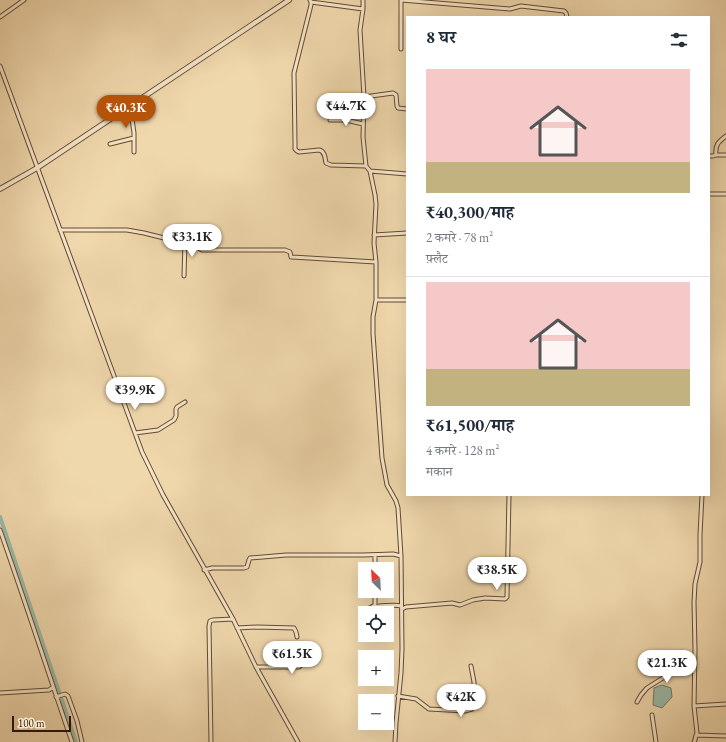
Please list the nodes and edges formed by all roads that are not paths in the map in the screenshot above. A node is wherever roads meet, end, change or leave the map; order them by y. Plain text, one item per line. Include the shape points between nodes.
1 (24, 0) edge
2 (289, 0) edge
3 (363, 0) edge
4 (401, 0) edge
5 (311, 1) edge
6 (363, 9) junction
7 (567, 16) edge
8 (0, 17) edge
9 (401, 49) dead end
10 (0, 66) edge
11 (364, 97) junction
12 (130, 106) junction
13 (406, 109) edge
14 (330, 120) dead end
15 (363, 124) junction
16 (726, 136) edge
17 (134, 138) junction
18 (110, 144) dead end
19 (134, 152) dead end
20 (716, 155) junction
21 (726, 155) edge
22 (710, 156) edge
23 (366, 166) junction
24 (37, 168) junction
25 (370, 171) junction
26 (406, 174) edge
27 (0, 189) edge
28 (710, 194) edge
29 (726, 194) edge
30 (60, 230) junction
31 (406, 233) edge
32 (374, 235) junction
33 (185, 240) junction
34 (376, 262) junction
35 (184, 276) dead end
36 (376, 300) junction
37 (406, 300) edge
38 (185, 402) dead end
39 (135, 433) junction
40 (509, 496) edge
41 (702, 496) edge
42 (0, 530) edge
43 (375, 555) junction
44 (401, 556) junction
45 (375, 562) edge
46 (204, 570) junction
47 (378, 606) edge
48 (402, 607) junction
49 (233, 619) junction
50 (237, 628) junction
51 (297, 637) dead end
52 (304, 648) dead end
53 (472, 666) dead end
54 (694, 666) junction
55 (256, 667) junction
56 (53, 688) junction
57 (0, 693) edge
58 (58, 696) junction
59 (398, 696) junction
60 (637, 702) dead end
61 (726, 704) edge
62 (694, 706) junction
63 (652, 715) dead end
64 (696, 735) junction
65 (726, 736) edge
66 (72, 742) edge
67 (82, 742) edge
68 (210, 742) edge
69 (298, 742) edge
70 (395, 742) edge
71 (656, 742) edge
72 (694, 742) edge

1 - 8 street
2 - 12 street
3 - 6 street
4 - 7 street via 510,9 521,6 564,11
4 - 9 street
5 - 6 street
5 - 23 street via 294,74 295,149 299,152 322,151 326,163 330,165
6 - 11 street via 360,30
10 - 24 street
11 - 13 street via 393,93 398,108
11 - 15 street
12 - 17 street
12 - 24 street
14 - 15 street
15 - 23 street
16 - 20 street via 716,146
17 - 18 street
17 - 19 street
20 - 21 street
20 - 22 street
23 - 25 street
24 - 27 street
24 - 30 street
25 - 26 street
25 - 32 street via 376,204
28 - 29 street
30 - 33 street via 128,230
30 - 39 street
31 - 32 street
32 - 34 street
33 - 34 street via 194,242 202,250 285,250 290,252 291,257
33 - 35 street
34 - 36 street
36 - 37 street
36 - 44 street via 373,334 381,448 387,485 398,508
38 - 39 street via 177,407 174,420 158,430
39 - 46 street via 163,495
40 - 48 street via 507,597 473,600 460,605
41 - 54 street via 700,562 694,590
42 - 56 street
43 - 44 street
43 - 45 street
43 - 46 street via 258,557 250,559 245,568
44 - 48 street
46 - 49 street
47 - 48 street
48 - 59 street
49 - 50 street
49 - 68 street via 213,620 208,626
50 - 51 street via 294,628
50 - 55 street
52 - 55 street via 302,664 299,667
53 - 59 street via 472,709 432,710 416,699
54 - 60 street via 674,668 647,688
54 - 62 street
55 - 69 street
56 - 57 street
56 - 58 street
58 - 66 street
58 - 67 street via 67,695
59 - 70 street
61 - 62 street
62 - 64 street
63 - 71 street
64 - 65 street
64 - 72 street

